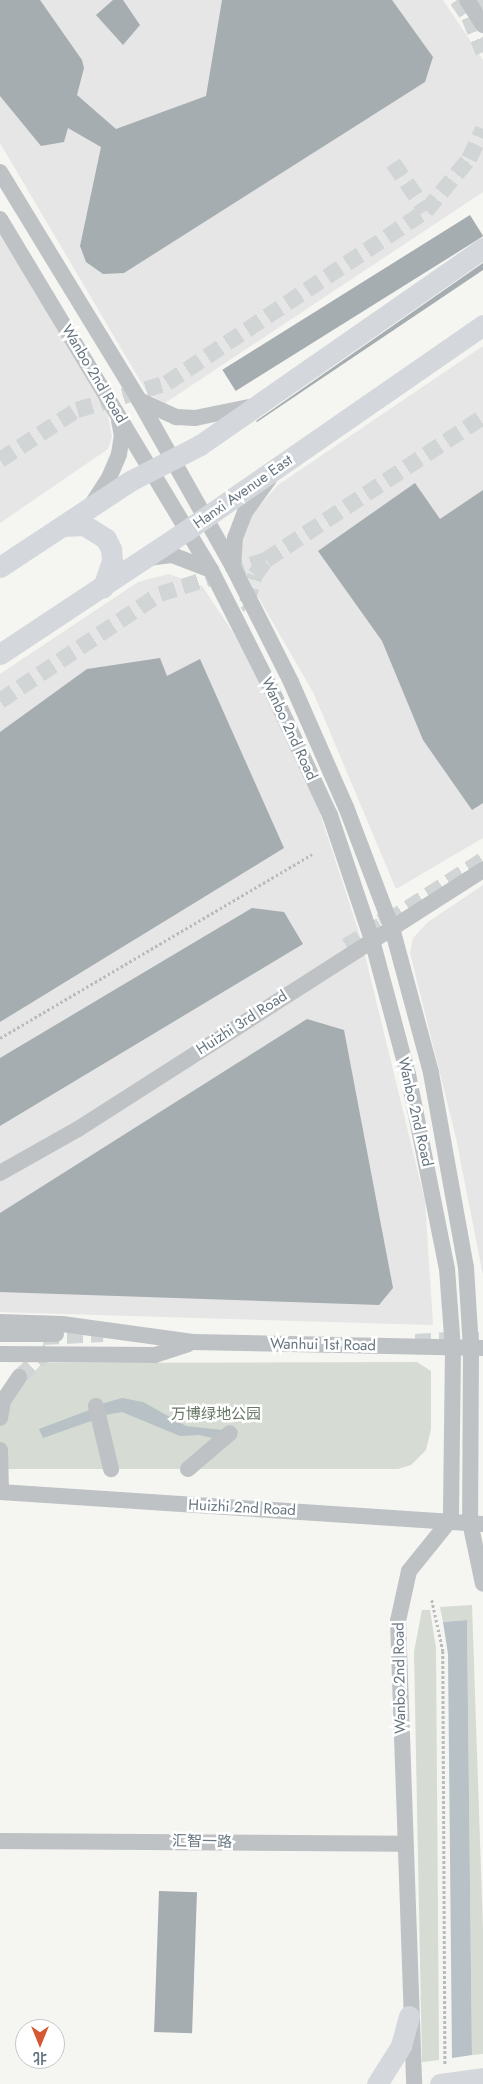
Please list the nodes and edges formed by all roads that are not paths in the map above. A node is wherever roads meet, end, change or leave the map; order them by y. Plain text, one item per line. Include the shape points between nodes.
1 (467, 0) edge
2 (483, 25) edge
3 (0, 172) edge
4 (0, 218) edge
5 (483, 248) edge
6 (483, 325) edge
7 (139, 400) junction
8 (258, 404) junction
9 (117, 411) junction
10 (174, 459) junction
11 (279, 467) junction
12 (152, 470) junction
13 (90, 507) junction
14 (205, 517) junction
15 (63, 526) junction
16 (188, 530) junction
17 (145, 558) junction
18 (0, 567) edge
19 (233, 567) junction
20 (211, 570) junction
21 (103, 587) junction
22 (0, 654) edge
23 (483, 870) edge
24 (392, 928) junction
25 (372, 940) junction
26 (0, 1174) edge
27 (0, 1322) edge
28 (0, 1334) edge
29 (193, 1342) junction
30 (453, 1348) junction
31 (477, 1348) edge
32 (0, 1354) edge
33 (19, 1377) tunnel mouth
34 (96, 1406) dead end
35 (0, 1418) edge
36 (230, 1433) dead end
37 (0, 1450) edge
38 (111, 1469) dead end
39 (188, 1469) dead end
40 (1, 1492) edge
41 (451, 1519) junction
42 (477, 1523) edge
43 (483, 1584) edge
44 (0, 1841) edge
45 (404, 1844) junction
46 (409, 2016) junction
47 (443, 2076) edge
48 (483, 2078) edge
49 (377, 2084) edge
50 (414, 2084) edge

1 - 2 street
3 - 7 street, Wanbo 2nd Road
4 - 9 street, Wanbo 2nd Road
5 - 8 main road
6 - 11 main road, Hanxi Avenue East
7 - 8 street via 176,417 195,418
7 - 10 street, Wanbo 2nd Road
8 - 10 main road via 200,445
9 - 12 street, Wanbo 2nd Road
9 - 13 street via 122,436 119,454 109,478
10 - 12 main road
10 - 14 street, Wanbo 2nd Road
11 - 14 main road, Hanxi Avenue East
11 - 19 street via 245,512 235,538
12 - 13 main road
12 - 16 street, Wanbo 2nd Road
13 - 15 main road
14 - 16 main road, Hanxi Avenue East
14 - 19 street, Wanbo 2nd Road
15 - 18 main road
15 - 21 main road via 84,525 106,539 112,561
16 - 17 main road, Hanxi Avenue East
16 - 20 street, Wanbo 2nd Road
17 - 20 street via 172,555
17 - 21 main road, Hanxi Avenue East
19 - 24 street, Wanbo 2nd Road via 291,682 346,807
20 - 25 street, Wanbo 2nd Road via 330,815
21 - 22 main road, Hanxi Avenue East
23 - 24 street, Huizhi 3rd Road
24 - 25 street, Huizhi 3rd Road
24 - 31 street, Wanbo 2nd Road via 431,1072 455,1195
25 - 26 street, Huizhi 3rd Road via 78,1128
25 - 30 street, Wanbo 2nd Road via 408,1074 437,1210 448,1269
27 - 29 street, Wanhui 1st Road via 62,1324
28 - 29 street
29 - 30 street, Wanhui 1st Road
29 - 32 street, Wanhui 1st Road via 155,1355
30 - 31 street, Wanhui 1st Road
30 - 41 street, Wanbo 2nd Road
31 - 42 street, Wanbo 2nd Road
33 - 35 street via 3,1401
34 - 38 street
36 - 39 street
37 - 40 street
40 - 41 street, Huizhi 2nd Road via 120,1502
41 - 42 street, Huizhi 2nd Road
41 - 45 street, Wanbo 2nd Road via 409,1571 401,1600 397,1652
42 - 43 street, Wanbo 2nd Road
44 - 45 street, 汇智一路
45 - 46 street, Wanbo 2nd Road
46 - 49 main road via 401,2046
46 - 50 street, Wanbo 2nd Road
47 - 48 main road

